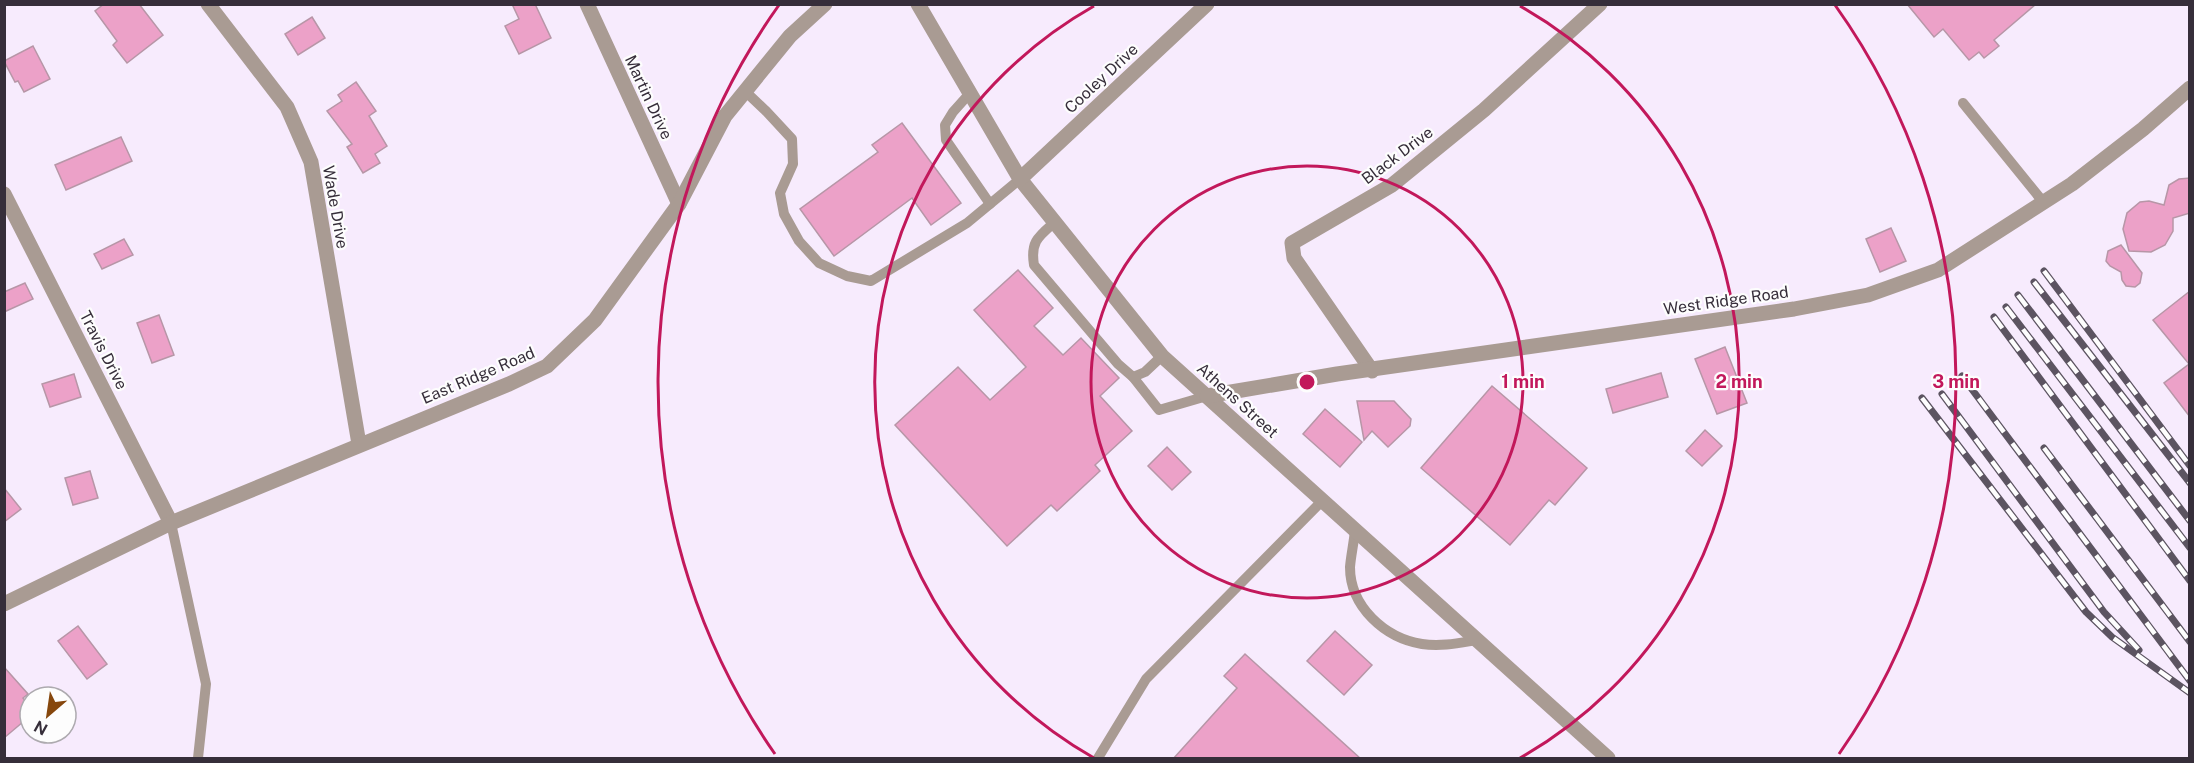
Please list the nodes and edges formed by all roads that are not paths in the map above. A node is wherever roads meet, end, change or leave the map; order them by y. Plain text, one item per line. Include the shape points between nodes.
1 (208, 4) edge
2 (586, 4) edge
3 (825, 4) edge
4 (918, 4) edge
5 (1207, 4) edge
6 (1600, 4) edge
7 (2190, 88) edge
8 (745, 91) junction
9 (970, 93) junction
10 (1963, 103) dead end
11 (1020, 178) junction
12 (4, 194) edge
13 (2044, 203) junction
14 (679, 204) junction
15 (990, 204) junction
16 (1056, 221) junction
17 (1162, 356) junction
18 (1372, 371) junction
19 (1133, 377) junction
20 (1207, 396) junction
21 (359, 444) junction
22 (1322, 501) junction
23 (171, 523) junction
24 (1356, 530) junction
25 (4, 604) edge
26 (1477, 640) junction
27 (198, 759) edge
28 (1098, 759) edge
29 (1608, 759) edge

1 - 21 street, Wade Drive via 287,107 311,162
2 - 14 street, Martin Drive
3 - 8 street, East Ridge Road via 790,36
4 - 9 street, Athens Street
5 - 11 street, Cooley Drive
6 - 18 street, Black Drive via 1484,110 1392,185 1292,243 1294,258
7 - 13 street, West Ridge Road via 2108,157
8 - 14 street, East Ridge Road via 725,116
8 - 15 lane via 792,139 793,164 780,193 784,214 799,241 819,263 871,281 967,223
9 - 11 street, Athens Street
9 - 15 lane via 945,125 946,140
10 - 13 lane
11 - 15 lane
11 - 16 street, Athens Street
12 - 23 street, Travis Drive
13 - 18 street, West Ridge Road via 1938,270 1868,295
14 - 21 street, East Ridge Road via 595,320 547,366
16 - 17 street, Athens Street
16 - 19 lane via 1037,237 1032,250 1034,264
17 - 19 lane
17 - 20 street, Athens Street
18 - 20 street, West Ridge Road
19 - 20 lane via 1159,410
20 - 22 street, Athens Street
21 - 23 street, East Ridge Road
22 - 24 street, Athens Street
22 - 28 lane via 1146,679
23 - 25 street, East Ridge Road
23 - 27 lane via 206,684
24 - 26 street, Athens Street
24 - 26 lane via 1350,567 1352,580 1363,607 1377,624 1401,639 1423,644
26 - 29 street, Athens Street

